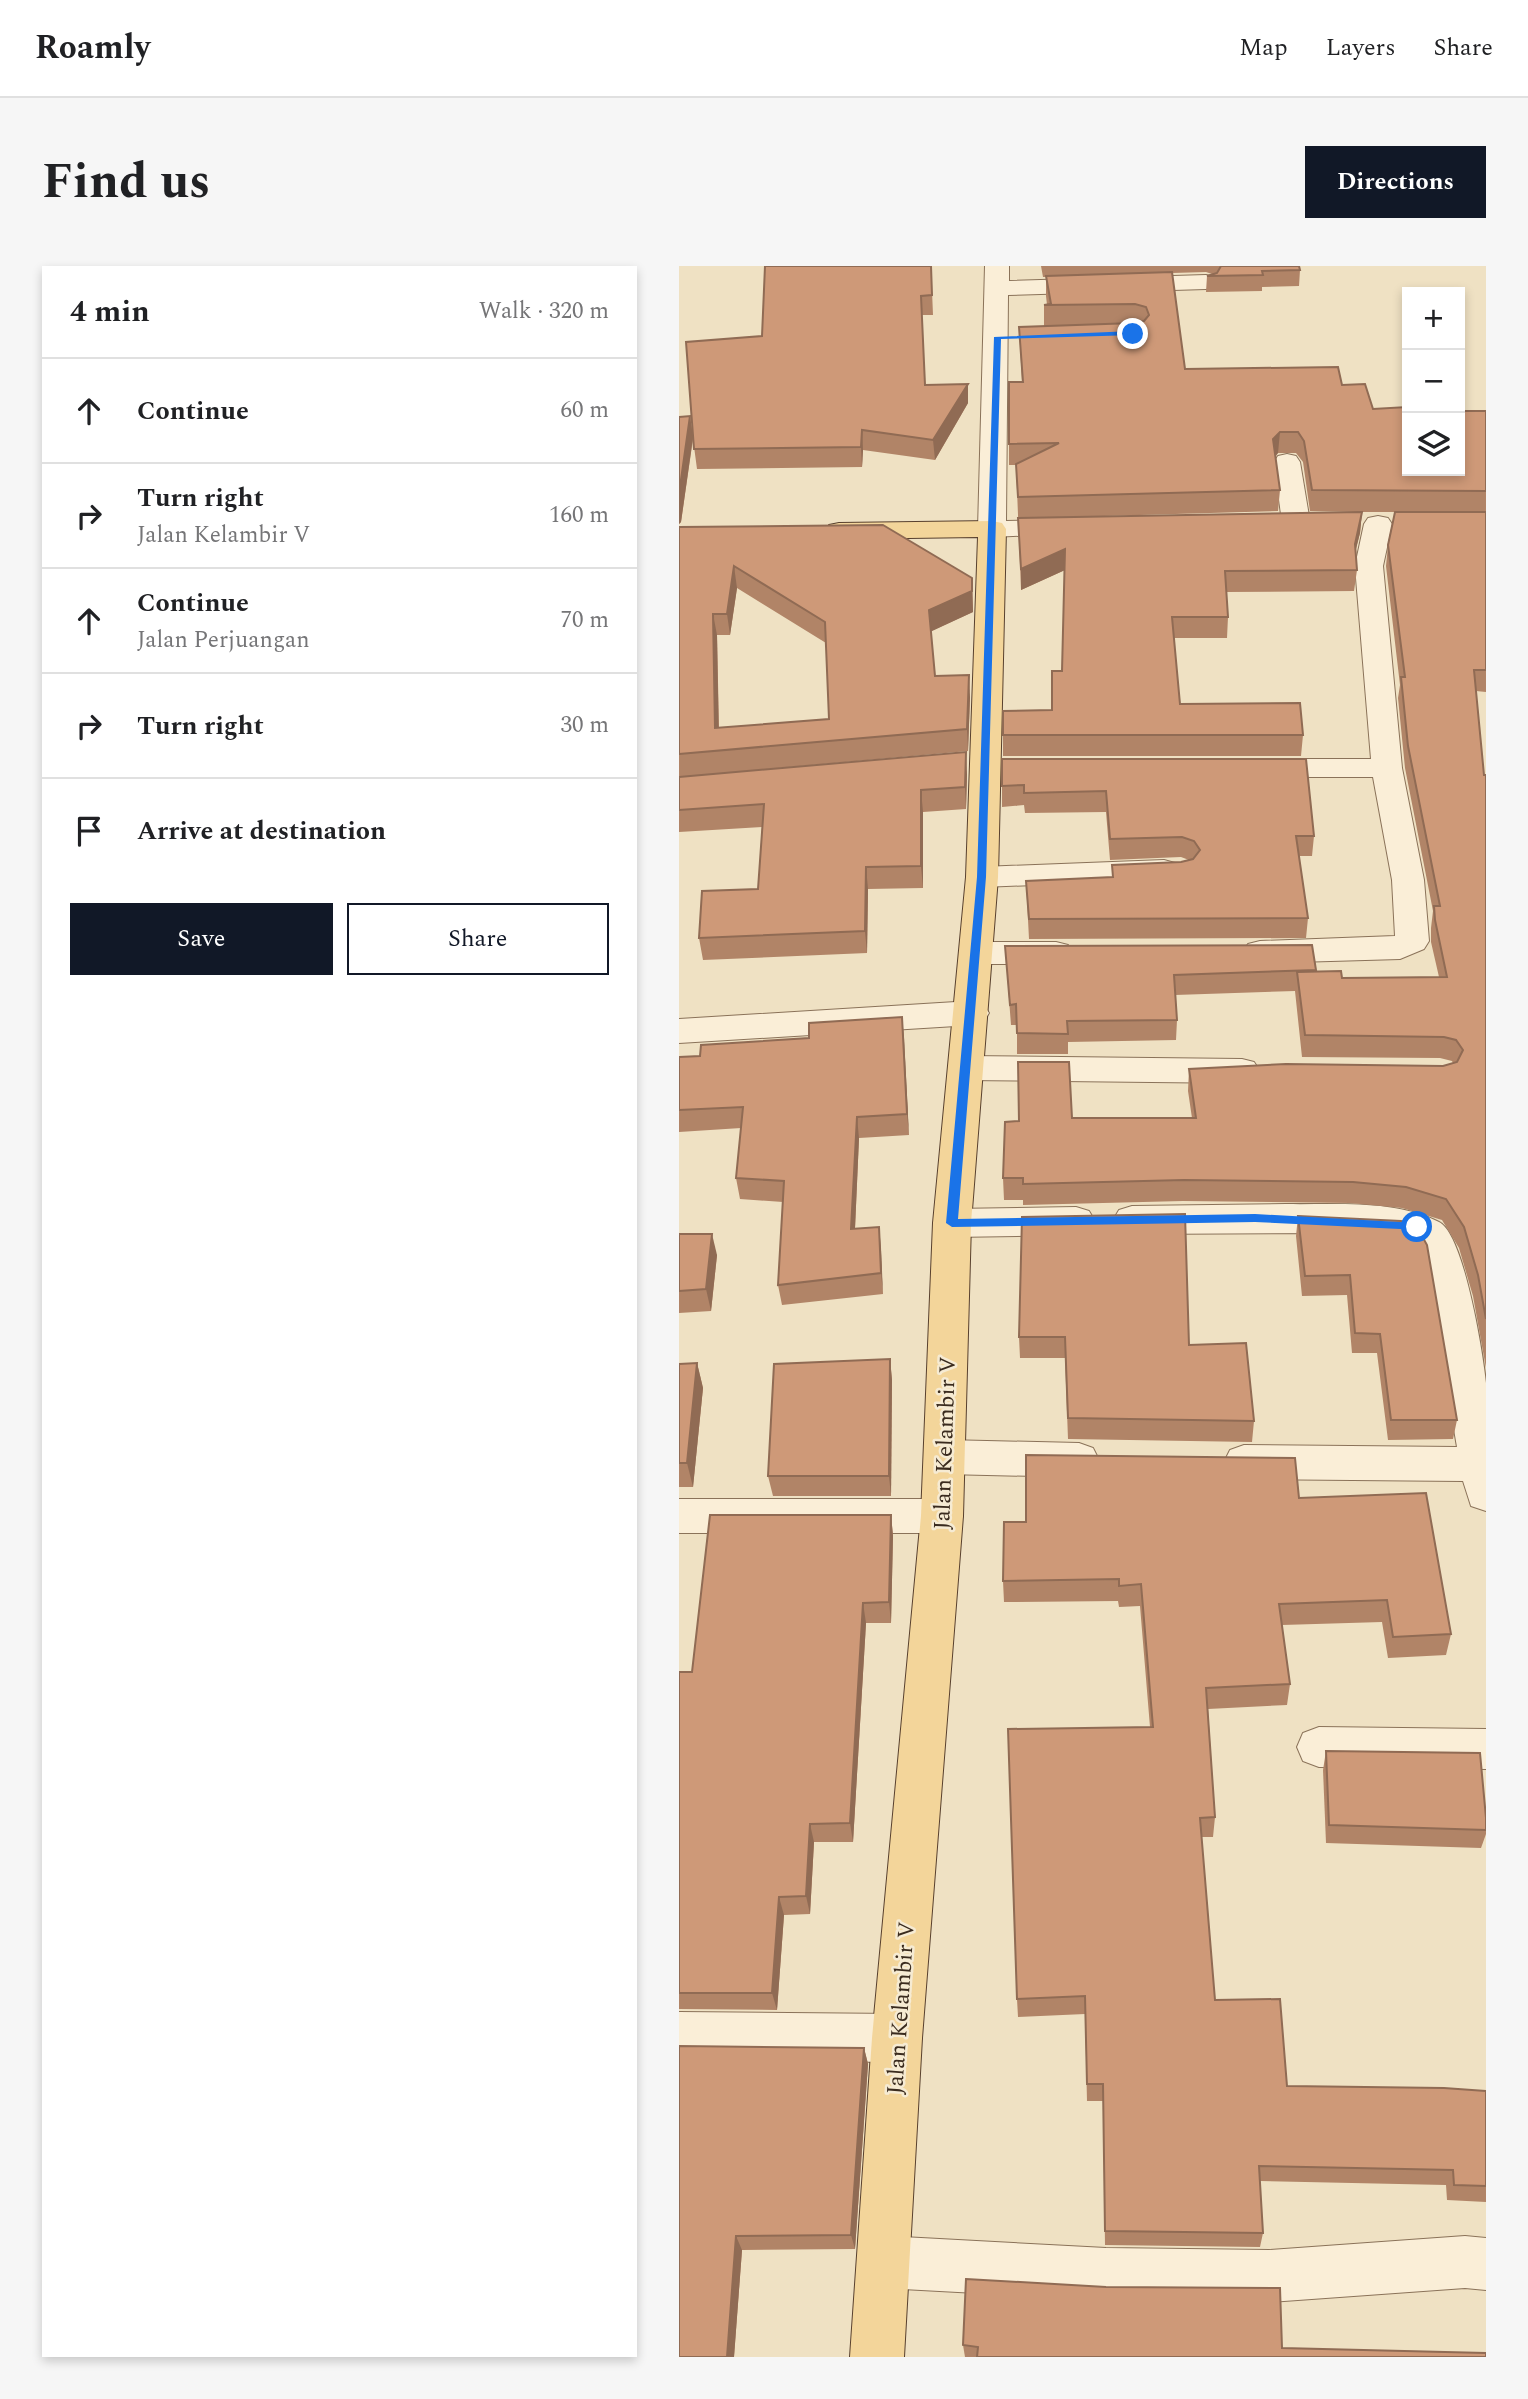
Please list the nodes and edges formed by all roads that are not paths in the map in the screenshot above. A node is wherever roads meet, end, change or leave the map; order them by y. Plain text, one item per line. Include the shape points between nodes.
1 (998, 277) edge
2 (1206, 282) edge
3 (997, 337) junction
4 (1025, 337) edge
5 (1287, 462) dead end
6 (1097, 526) edge
7 (992, 529) junction
8 (815, 531) edge
9 (1221, 768) edge
10 (1387, 768) junction
11 (1180, 870) edge
12 (982, 877) junction
13 (976, 953) junction
14 (1086, 953) edge
15 (1223, 953) edge
16 (972, 1013) junction
17 (679, 1031) edge
18 (964, 1068) junction
19 (1268, 1071) edge
20 (952, 1223) junction
21 (945, 1457) junction
22 (1122, 1460) edge
23 (1204, 1461) edge
24 (1483, 1479) edge
25 (942, 1516) junction
26 (679, 1517) edge
27 (1319, 1747) dead end
28 (1486, 1749) edge
29 (679, 2036) edge
30 (897, 2038) junction
31 (884, 2262) junction
32 (1486, 2264) edge
33 (877, 2357) edge

1 - 2 street
1 - 3 street
3 - 4 street
3 - 7 street
5 - 10 street via 1283,522 1364,523
6 - 7 street
7 - 8 main road
7 - 12 main road, Jalan Kelambir V
9 - 10 street
10 - 15 street via 1408,880 1412,941 1400,948
11 - 12 street
12 - 13 main road, Jalan Kelambir V
13 - 14 street
13 - 16 main road, Jalan Kelambir V
16 - 17 street
16 - 18 main road, Jalan Kelambir V
18 - 19 street
18 - 20 main road, Jalan Kelambir V
20 - 21 main road, Jalan Kelambir V
20 - 24 street via 1255,1218 1398,1224 1427,1232 1445,1264
21 - 22 street
21 - 25 main road, Jalan Kelambir V
23 - 24 street
25 - 26 street
25 - 30 main road, Jalan Kelambir V
27 - 28 street
29 - 30 street
30 - 31 main road, Jalan Kelambir V
31 - 32 street via 1106,2274 1269,2276
31 - 33 main road, Jalan Kelambir V

